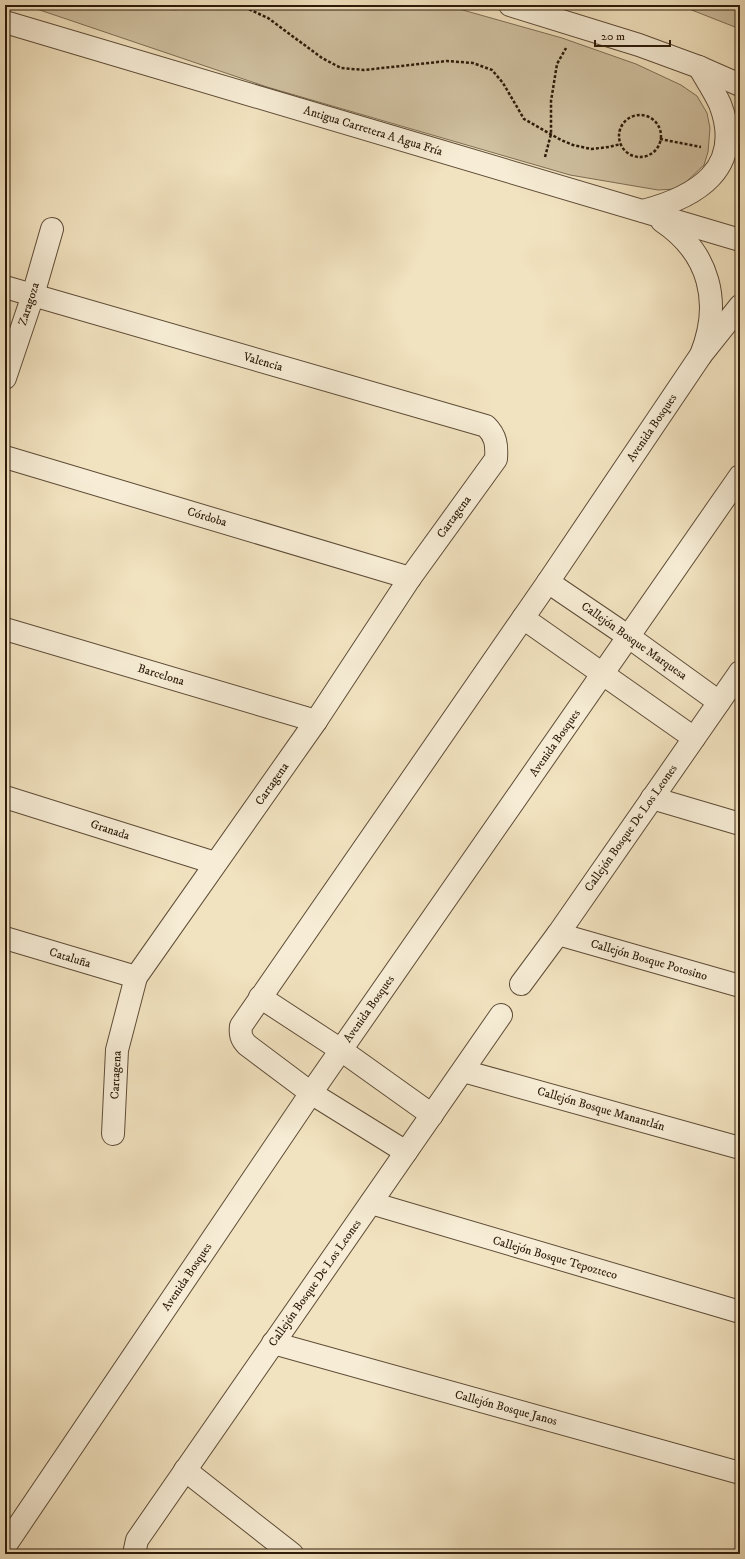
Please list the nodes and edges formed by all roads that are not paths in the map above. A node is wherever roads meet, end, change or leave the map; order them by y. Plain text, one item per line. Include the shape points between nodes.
1 (510, 5) edge
2 (5, 22) edge
3 (699, 67) junction
4 (740, 85) edge
5 (643, 211) junction
6 (52, 229) dead end
7 (740, 240) edge
8 (5, 287) edge
9 (33, 295) junction
10 (740, 306) edge
11 (701, 356) junction
12 (5, 378) edge
13 (5, 456) edge
14 (496, 459) joint
15 (740, 476) edge
16 (410, 578) junction
17 (548, 582) junction
18 (523, 618) junction
19 (5, 629) edge
20 (629, 636) junction
21 (740, 672) edge
22 (602, 674) junction
23 (719, 702) junction
24 (316, 721) junction
25 (694, 738) junction
26 (5, 797) edge
27 (652, 798) junction
28 (740, 824) edge
29 (215, 863) junction
30 (558, 934) junction
31 (5, 938) edge
32 (136, 977) junction
33 (521, 984) dead end
34 (740, 986) edge
35 (260, 997) junction
36 (501, 1015) dead end
37 (341, 1050) junction
38 (463, 1071) junction
39 (311, 1093) junction
40 (432, 1115) junction
41 (114, 1134) dead end
42 (740, 1148) edge
43 (406, 1152) junction
44 (371, 1203) junction
45 (740, 1312) edge
46 (273, 1343) junction
47 (185, 1470) junction
48 (740, 1473) edge
49 (5, 1546) edge
50 (134, 1554) edge
51 (292, 1554) edge

1 - 3 street via 638,44
2 - 5 street, Antigua Carretera A Agua Fría
3 - 4 street
3 - 5 street via 720,105 724,118 727,131 725,159 717,173 697,189 672,203
5 - 7 street, Antigua Carretera A Agua Fría
5 - 11 street via 673,229 686,241 704,272 709,288 711,322 708,340
6 - 9 street, Zaragoza
8 - 9 street, Valencia
9 - 12 street, Zaragoza
9 - 14 street, Valencia via 486,426 496,440
10 - 11 street, Avenida Bosques
11 - 17 street, Avenida Bosques
13 - 16 street, Córdoba
14 - 16 street, Cartagena
15 - 20 street, Avenida Bosques
16 - 24 street, Cartagena
17 - 18 street, Avenida Bosques
17 - 20 street, Callejón Bosque Marquesa
18 - 22 street
18 - 35 street, Avenida Bosques
19 - 24 street, Barcelona
20 - 22 street, Avenida Bosques
20 - 23 street, Callejón Bosque Marquesa
21 - 23 street, Callejón Bosque De Los Leones
22 - 25 street
22 - 37 street, Avenida Bosques
23 - 25 street, Callejón Bosque De Los Leones
24 - 29 street, Cartagena
25 - 27 street, Callejón Bosque De Los Leones
26 - 29 street, Granada
27 - 28 street
27 - 30 street, Callejón Bosque De Los Leones
29 - 32 street, Cartagena
30 - 33 street, Callejón Bosque De Los Leones
30 - 34 street, Callejón Bosque Potosino
31 - 32 street, Cataluña
32 - 41 street, Cartagena via 117,1050
35 - 37 street
35 - 39 street, Avenida Bosques via 241,1026 242,1039
36 - 38 street, Callejón Bosque De Los Leones
37 - 39 street, Avenida Bosques
37 - 40 street
38 - 40 street, Callejón Bosque De Los Leones
38 - 42 street, Callejón Bosque Manantlán
39 - 43 street
39 - 49 street, Avenida Bosques
40 - 43 street, Callejón Bosque De Los Leones
43 - 44 street, Callejón Bosque De Los Leones
44 - 45 street, Callejón Bosque Tepozteco
44 - 46 street, Callejón Bosque De Los Leones
46 - 47 street, Callejón Bosque De Los Leones
46 - 48 street, Callejón Bosque Janos
47 - 50 street, Callejón Bosque De Los Leones via 137,1540
47 - 51 street

